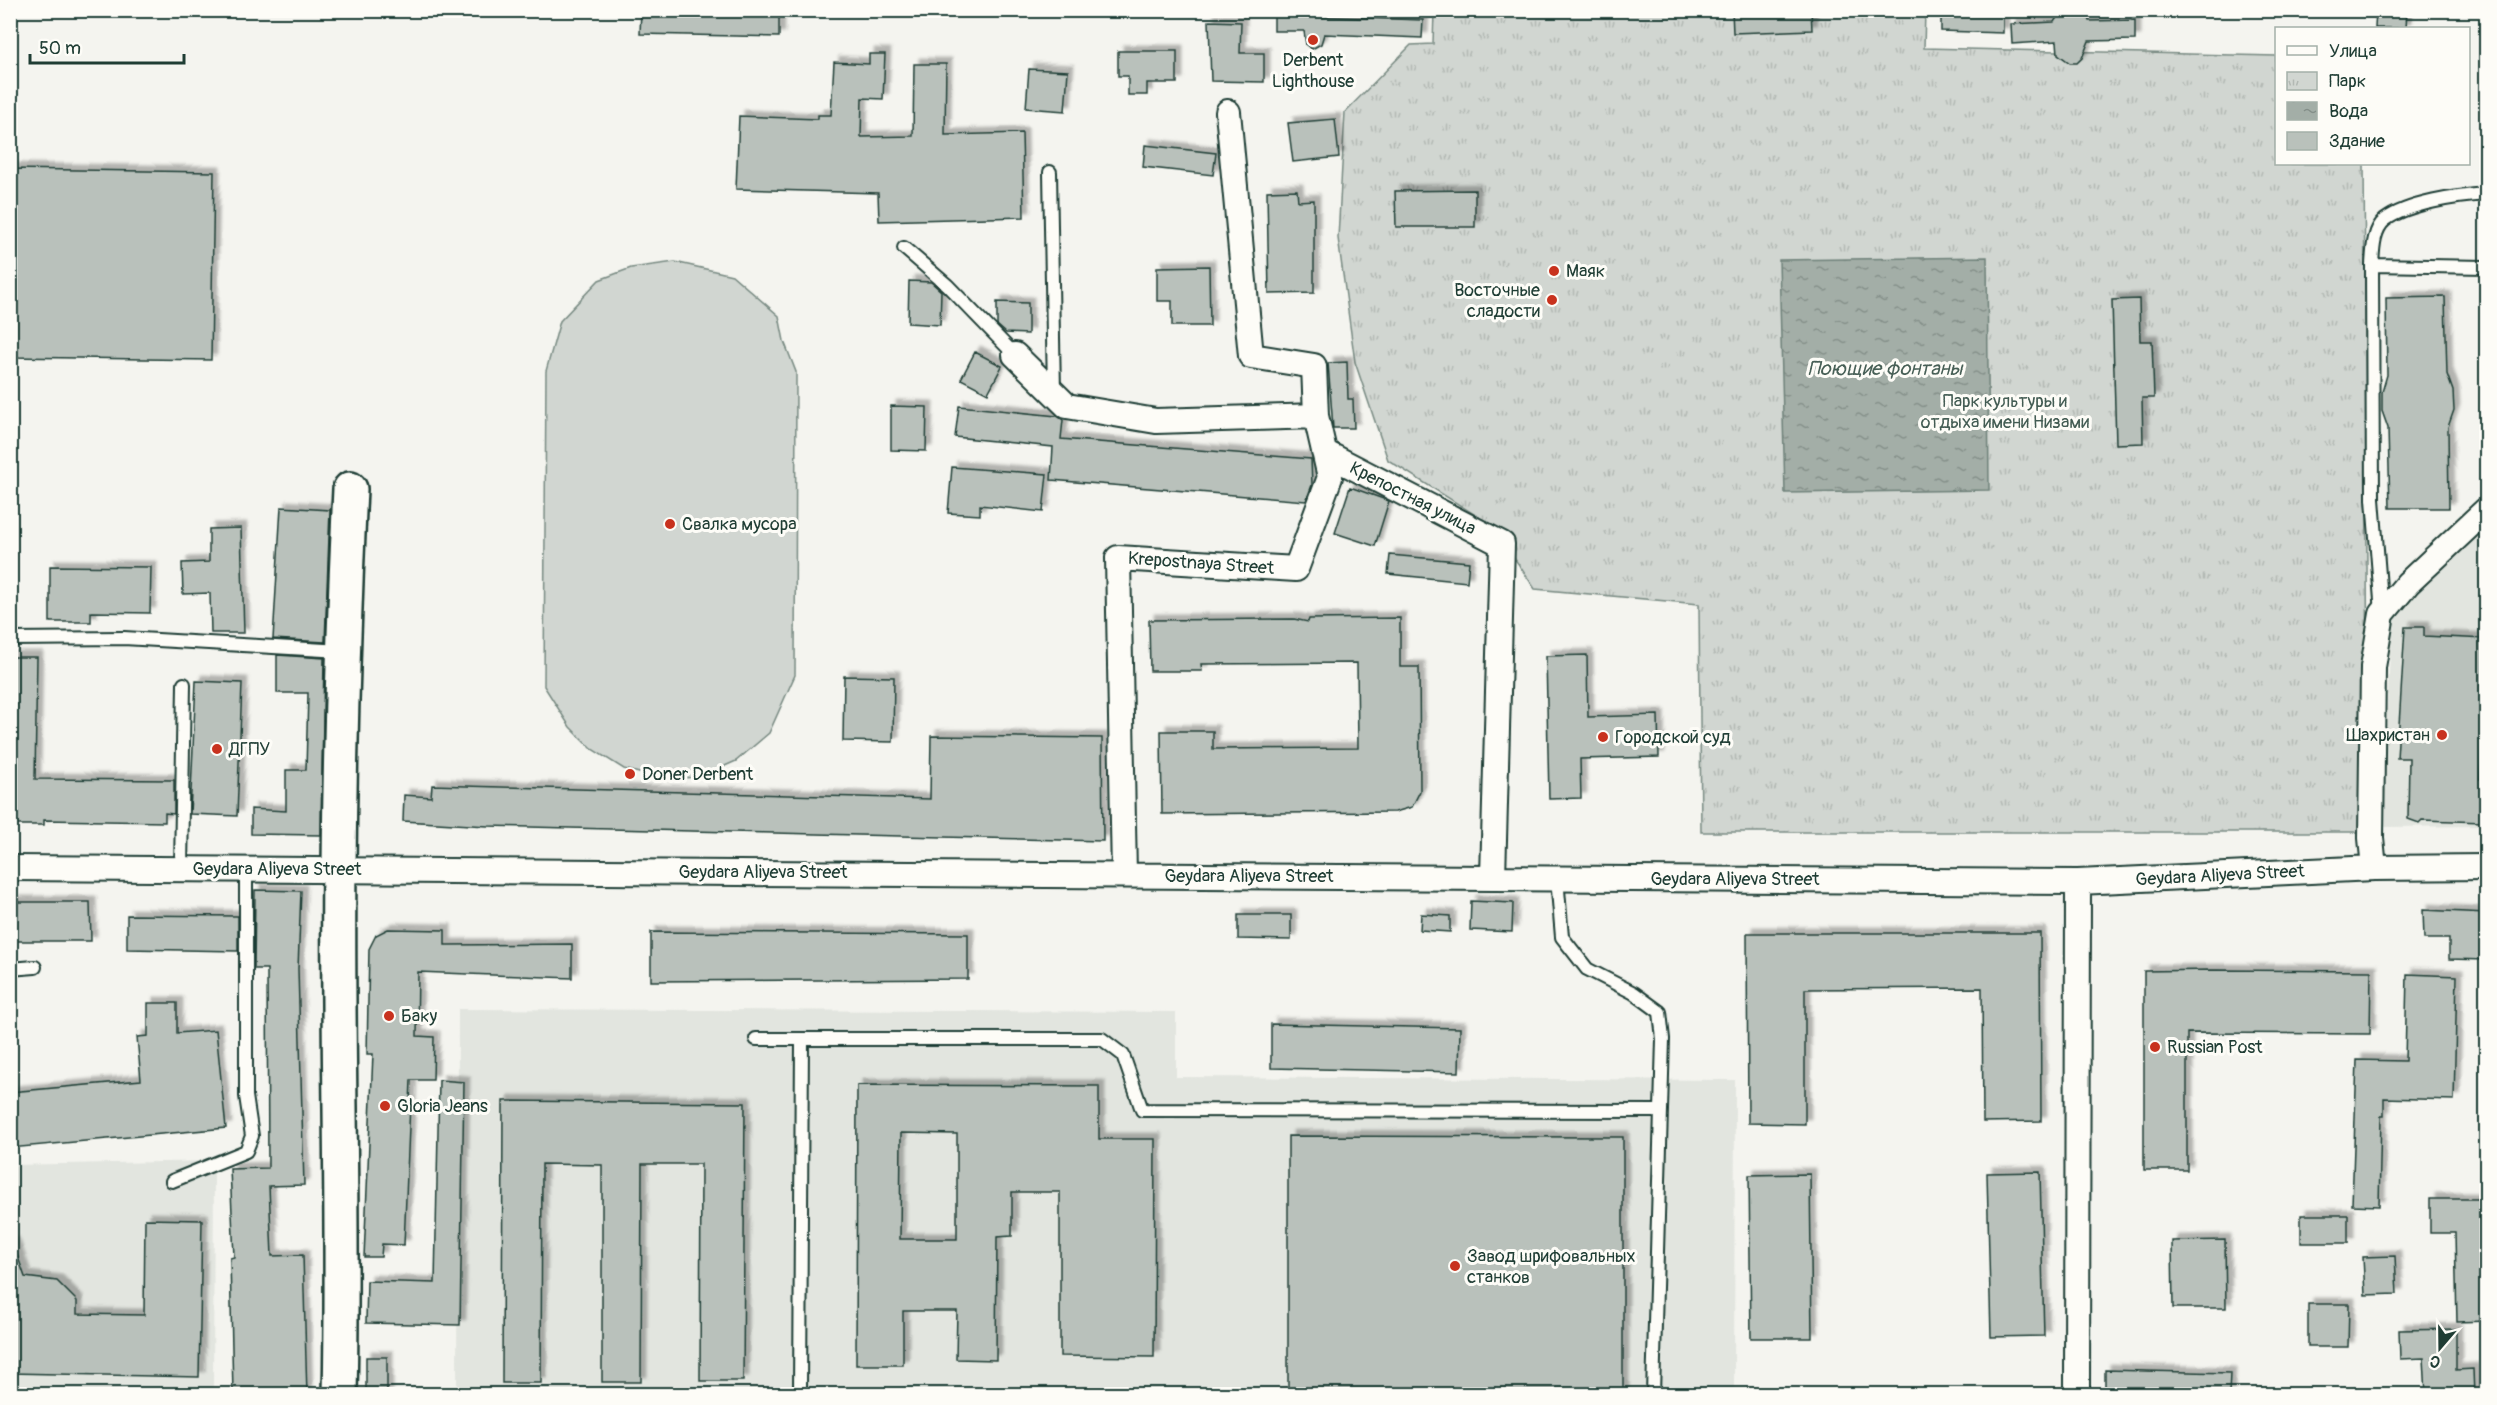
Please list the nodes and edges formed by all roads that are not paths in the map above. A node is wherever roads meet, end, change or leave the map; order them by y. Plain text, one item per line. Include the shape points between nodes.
1 (1228, 112) dead end
2 (1050, 172) dead end
3 (2487, 194) edge
4 (904, 248) dead end
5 (2372, 265) junction
6 (2487, 267) edge
7 (1015, 355) joint
8 (1054, 393) junction
9 (1316, 416) junction
10 (1324, 452) junction
11 (350, 489) dead end
12 (2487, 510) edge
13 (2382, 614) junction
14 (10, 639) edge
15 (342, 651) junction
16 (184, 684) dead end
17 (2487, 867) edge
18 (10, 868) edge
19 (181, 868) junction
20 (2374, 868) junction
21 (246, 869) junction
22 (339, 869) junction
23 (1124, 875) junction
24 (1493, 878) junction
25 (1557, 878) junction
26 (2078, 882) junction
27 (35, 967) dead end
28 (10, 969) edge
29 (756, 1039) dead end
30 (802, 1039) junction
31 (1661, 1111) junction
32 (172, 1181) dead end
33 (340, 1395) edge
34 (800, 1395) edge
35 (1653, 1395) edge
36 (2077, 1395) edge

1 - 9 street, Krepostnaya Street via 1251,356 1314,366
2 - 8 lane
3 - 5 lane via 2415,206 2384,221 2374,239
4 - 7 lane via 947,285
5 - 6 lane
5 - 13 lane via 2373,499
7 - 8 street
8 - 9 street via 1067,406 1156,421
9 - 10 street, Krepostnaya Street
10 - 23 street, Krepostnaya Street via 1330,477 1296,569 1118,558
10 - 24 street, Крепостная улица via 1502,544
11 - 15 street
12 - 13 street via 2408,583
13 - 20 street via 2373,667
14 - 15 lane via 124,638
15 - 22 street
16 - 19 lane
17 - 20 street, Geydara Aliyeva Street
18 - 19 street, Geydara Aliyeva Street
19 - 21 street, Geydara Aliyeva Street
20 - 26 street, Geydara Aliyeva Street
21 - 22 street, Geydara Aliyeva Street
21 - 32 lane via 246,1096 252,1136 246,1151
22 - 23 street, Geydara Aliyeva Street
22 - 33 street via 343,1270
23 - 24 street, Geydara Aliyeva Street
24 - 25 street, Geydara Aliyeva Street
25 - 26 street, Geydara Aliyeva Street
25 - 31 lane via 1562,937 1587,969 1634,993 1660,1012
26 - 36 street
27 - 28 lane
29 - 30 lane
30 - 31 lane via 1102,1039 1123,1055 1142,1110
30 - 34 lane
31 - 35 lane

